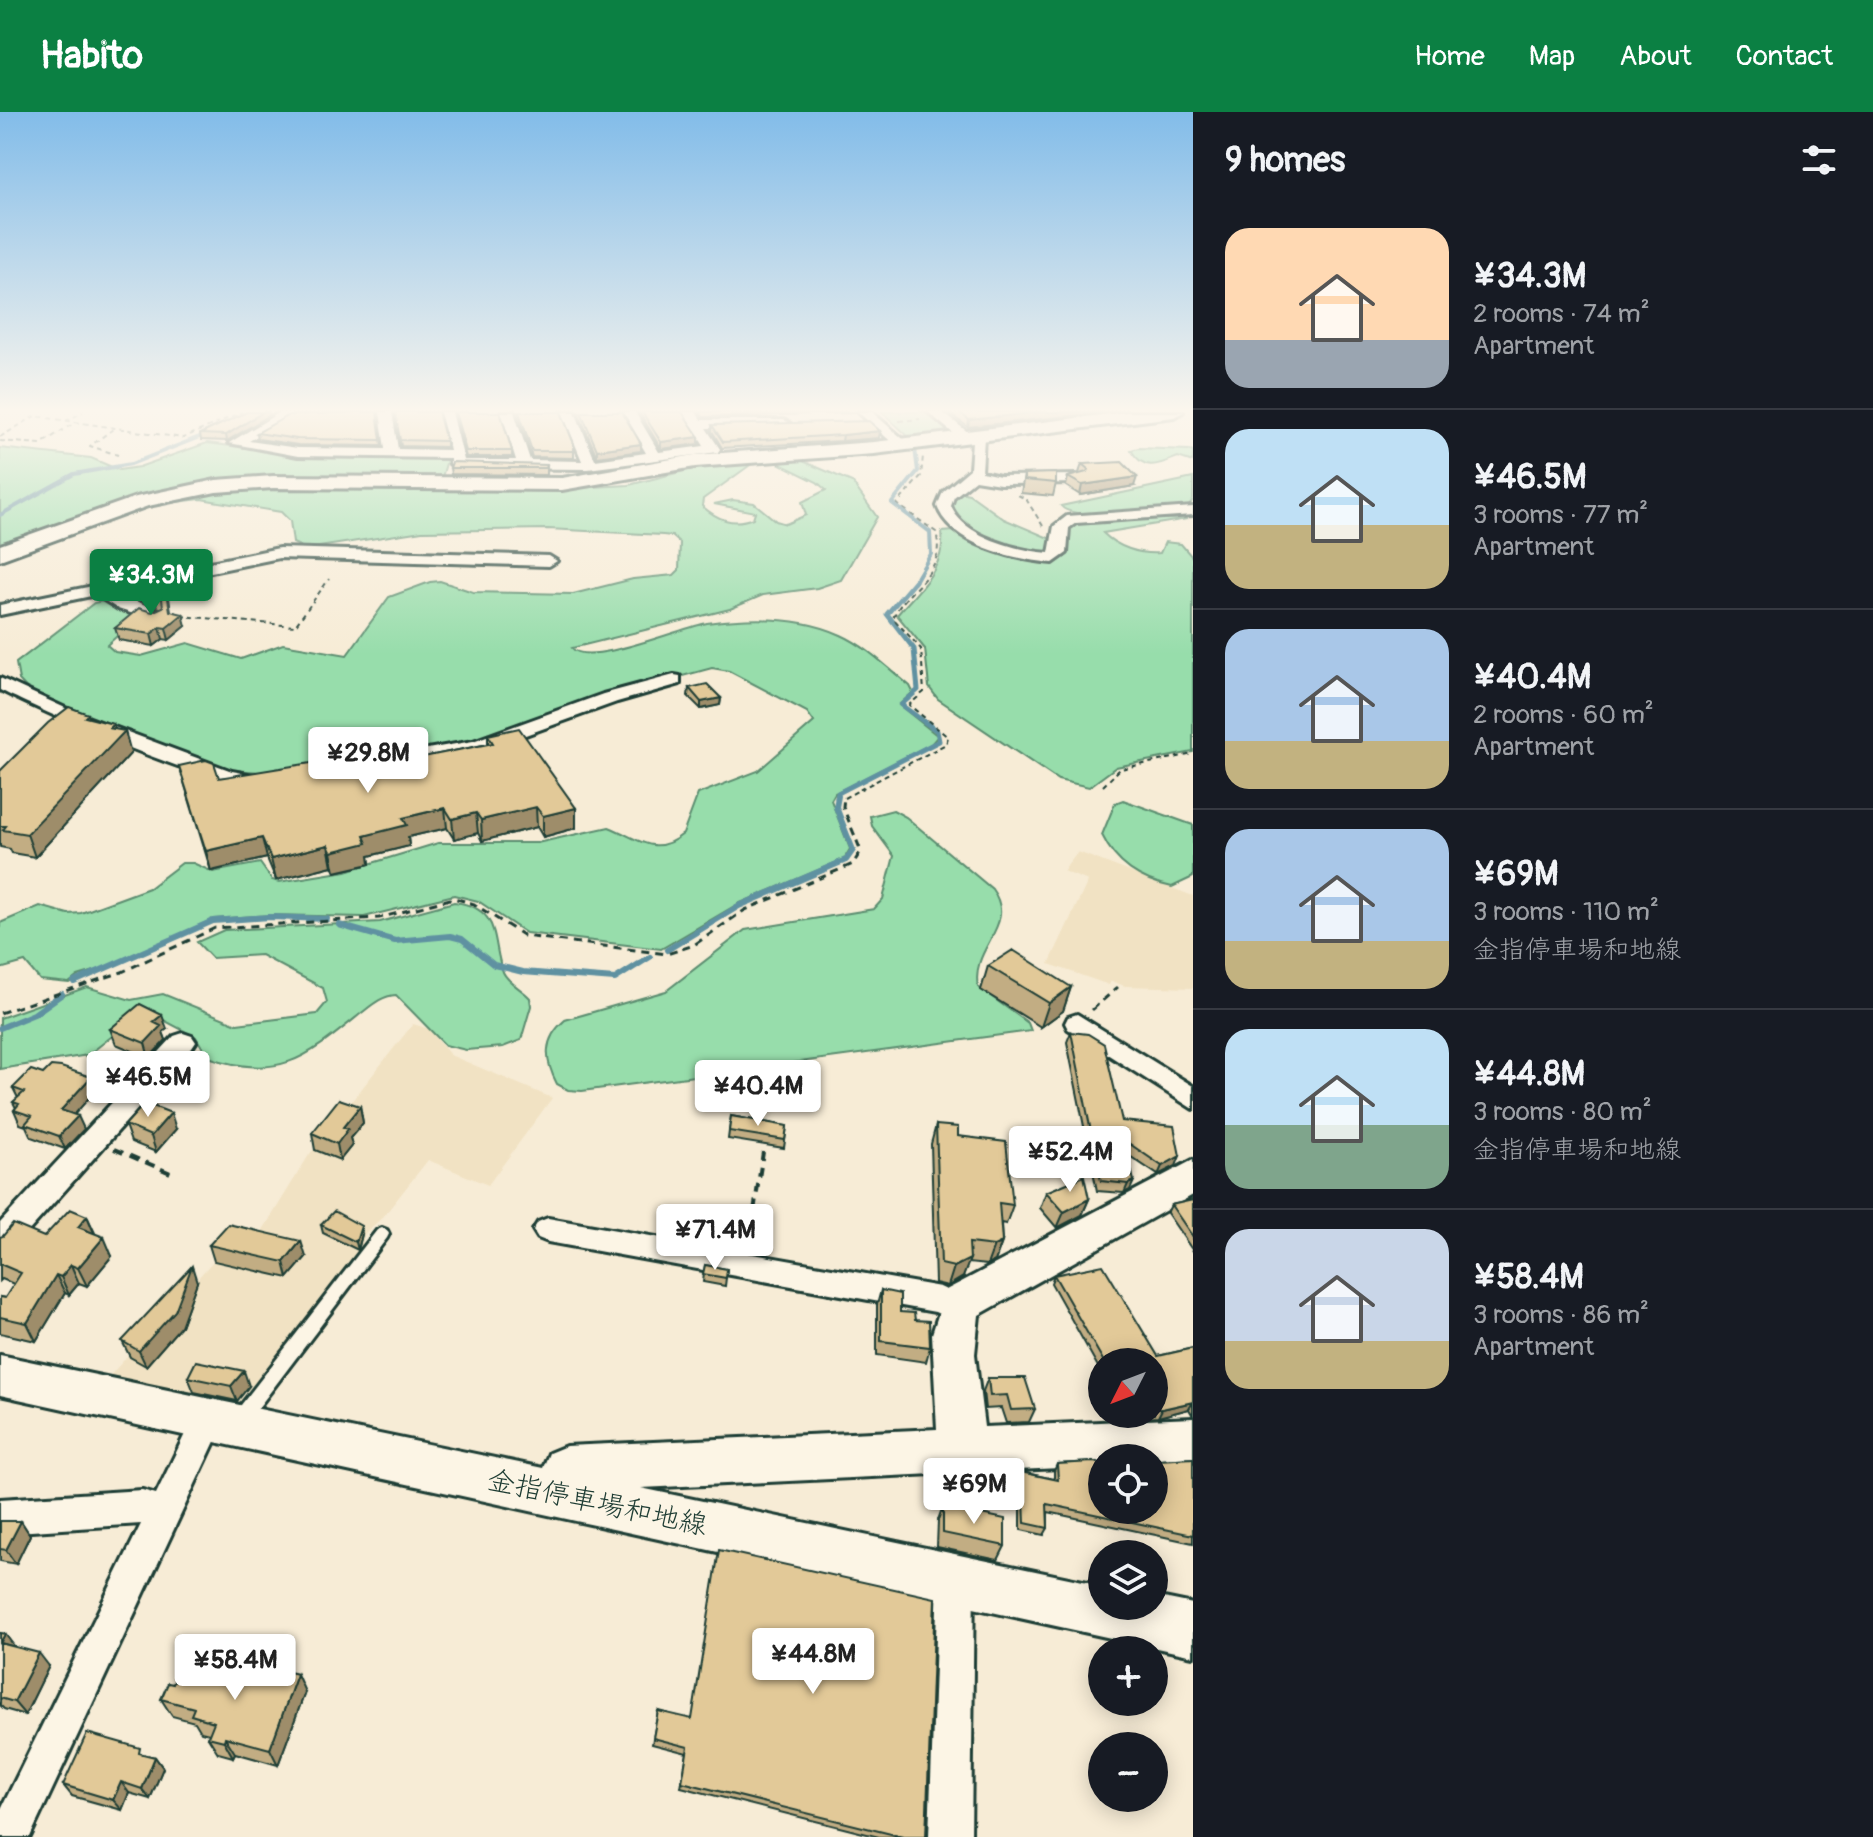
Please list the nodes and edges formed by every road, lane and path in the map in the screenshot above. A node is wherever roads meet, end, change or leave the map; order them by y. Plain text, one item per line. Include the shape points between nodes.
1 (185, 492) edge
2 (906, 492) edge
3 (952, 492) edge
4 (1017, 492) edge
5 (1193, 511) edge
6 (1061, 535) junction
7 (0, 553) edge
8 (549, 561) dead end
9 (329, 579) dead end
10 (96, 588) junction
11 (0, 610) edge
12 (156, 616) joint
13 (674, 680) dead end
14 (0, 683) edge
15 (67, 716) junction
16 (50, 732) edge
17 (1193, 754) edge
18 (357, 767) edge
19 (283, 778) edge
20 (1103, 786) dead end
21 (1118, 987) dead end
22 (0, 1013) edge
23 (1077, 1023) joint
24 (183, 1042) dead end
25 (1193, 1099) edge
26 (94, 1140) junction
27 (763, 1152) dead end
28 (173, 1174) dead end
29 (1193, 1176) edge
30 (548, 1230) dead end
31 (382, 1234) dead end
32 (0, 1243) edge
33 (746, 1265) junction
34 (957, 1309) junction
35 (0, 1375) edge
36 (223, 1423) junction
37 (1193, 1440) edge
38 (965, 1451) junction
39 (560, 1495) junction
40 (164, 1513) junction
41 (0, 1516) edge
42 (956, 1580) junction
43 (1193, 1630) edge
44 (9, 1837) edge
45 (950, 1837) edge

1 - 7 street via 135,503
2 - 22 path via 897,504 939,539 925,581 893,618 922,653 924,692 909,705 948,737 939,748 844,796 843,807 861,851 853,864 745,910 694,945 667,954 524,936 474,904 454,898 379,918 215,928 122,972
3 - 6 street via 945,512 982,539 1042,558 1059,555
4 - 6 path via 1043,526
5 - 6 street via 1078,517 1064,523
8 - 10 street via 279,553
9 - 12 path via 295,626
10 - 11 street
10 - 12 street
13 - 18 street via 477,746
14 - 15 street
15 - 16 street
15 - 19 street via 240,780
17 - 20 path via 1120,769
21 - 23 path
23 - 25 street
24 - 26 street
26 - 28 path
26 - 32 street
27 - 33 path
29 - 34 street via 970,1295
30 - 33 street
31 - 36 lane via 244,1411
33 - 34 street via 940,1300
34 - 38 street via 953,1326
35 - 36 street, 金指停車場和地線
36 - 39 street, 金指停車場和地線
36 - 40 street
37 - 38 street
38 - 39 street via 566,1469
39 - 42 street, 金指停車場和地線
40 - 41 street via 142,1507
40 - 44 street
42 - 43 street, 金指停車場和地線
42 - 45 street

